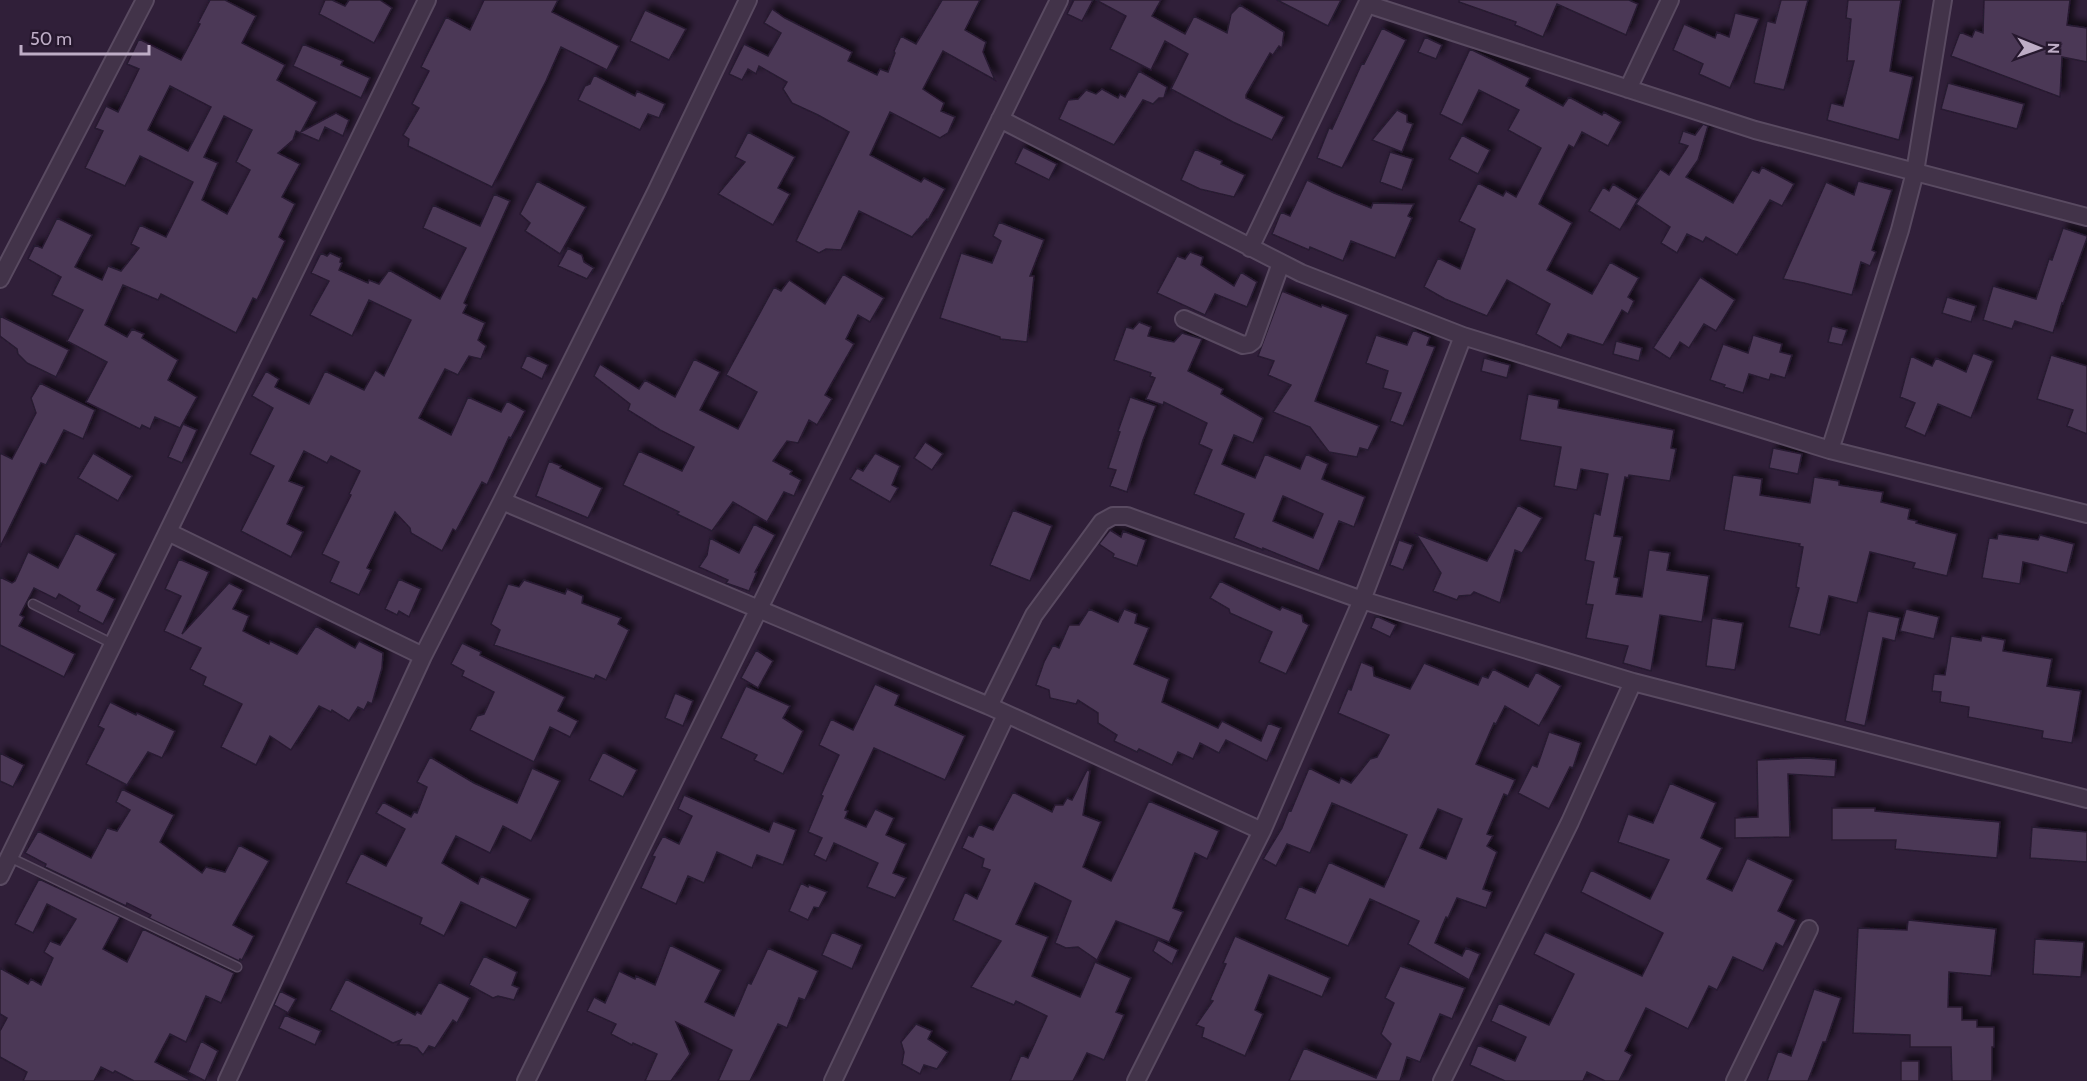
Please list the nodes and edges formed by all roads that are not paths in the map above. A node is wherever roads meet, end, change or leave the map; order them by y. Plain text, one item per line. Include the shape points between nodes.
1 (145, 0) edge
2 (427, 0) edge
3 (748, 0) edge
4 (1059, 0) edge
5 (1670, 0) edge
6 (1943, 0) edge
7 (1368, 2) edge
8 (1628, 89) junction
9 (999, 119) junction
10 (1916, 172) junction
11 (2087, 217) edge
12 (1250, 248) junction
13 (1281, 263) junction
14 (0, 279) edge
15 (1184, 319) dead end
16 (1463, 336) junction
17 (1830, 450) junction
18 (502, 501) junction
19 (2087, 513) edge
20 (168, 532) junction
21 (1362, 600) junction
22 (33, 604) dead end
23 (758, 610) junction
24 (111, 643) junction
25 (423, 656) junction
26 (1634, 682) junction
27 (989, 706) junction
28 (1006, 715) junction
29 (2087, 799) edge
30 (1262, 831) junction
31 (9, 857) junction
32 (0, 876) edge
33 (1809, 929) dead end
34 (237, 968) dead end
35 (227, 1081) edge
36 (526, 1081) edge
37 (833, 1081) edge
38 (1136, 1081) edge
39 (1442, 1081) edge
40 (1735, 1081) edge

1 - 14 street
2 - 20 street
3 - 18 street
4 - 9 street
5 - 8 street
6 - 10 street
7 - 8 street
7 - 12 street
8 - 10 street via 1755,130
9 - 12 street
9 - 23 street
10 - 11 street
10 - 17 street
12 - 13 street
13 - 15 street via 1249,345
13 - 16 street
16 - 17 street
16 - 21 street
17 - 19 street
18 - 23 street
18 - 25 street
20 - 24 street
20 - 25 street
21 - 26 street
21 - 27 street via 1127,516 1113,516 1102,522 1034,615
21 - 30 street
22 - 24 lane
23 - 27 street
23 - 36 street
24 - 31 street
25 - 35 street
26 - 29 street
26 - 39 street via 1570,822
27 - 28 street
28 - 30 street
28 - 37 street
30 - 38 street
31 - 32 street
31 - 34 lane
33 - 40 street

